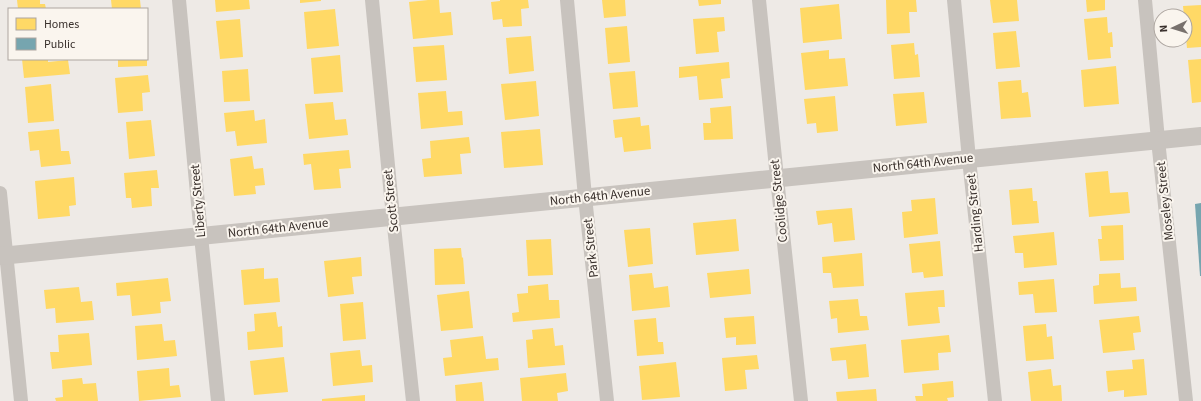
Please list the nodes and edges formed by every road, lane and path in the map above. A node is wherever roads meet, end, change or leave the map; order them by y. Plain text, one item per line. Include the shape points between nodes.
1 (179, 0) edge
2 (372, 0) edge
3 (567, 0) edge
4 (759, 0) edge
5 (954, 0) edge
6 (1145, 0) edge
7 (1201, 136) edge
8 (1158, 140) junction
9 (969, 159) junction
10 (777, 178) junction
11 (0, 192) edge
12 (585, 197) junction
13 (393, 217) junction
14 (201, 236) junction
15 (3, 256) edge
16 (21, 401) edge
17 (218, 401) edge
18 (413, 401) edge
19 (608, 401) edge
20 (801, 401) edge
21 (994, 401) edge
22 (1186, 401) edge

1 - 14 street, Liberty Street
2 - 13 street, Scott Street
3 - 12 street, Park Street
4 - 10 street, Coolidge Street
5 - 9 street, Harding Street
6 - 8 street, Moseley Street
7 - 8 street, North 64th Avenue
8 - 9 street, North 64th Avenue
8 - 22 street, Moseley Street
9 - 10 street, North 64th Avenue
9 - 21 street, Harding Street
10 - 12 street, North 64th Avenue
10 - 20 street, Coolidge Street
11 - 15 street
12 - 13 street, North 64th Avenue
12 - 19 street, Park Street
13 - 14 street, North 64th Avenue
13 - 18 street, Scott Street
14 - 15 street, North 64th Avenue
14 - 17 street, Liberty Street
15 - 16 street

